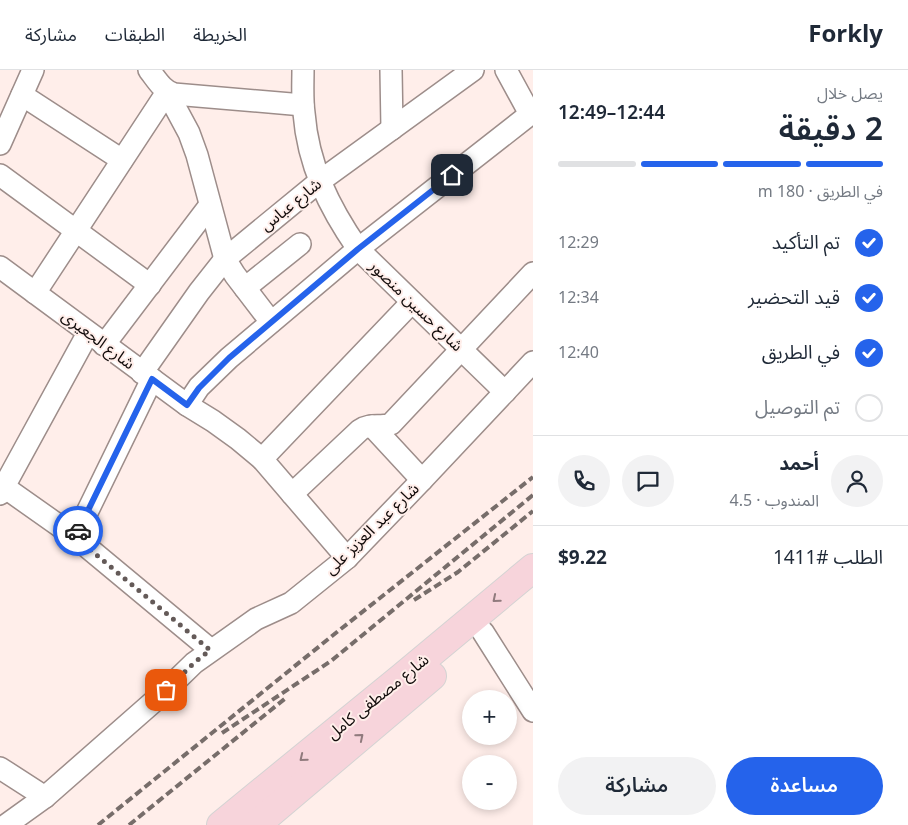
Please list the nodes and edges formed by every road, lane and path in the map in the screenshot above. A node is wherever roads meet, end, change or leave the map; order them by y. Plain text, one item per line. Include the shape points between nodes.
1 (33, 70) edge
2 (149, 70) edge
3 (304, 70) edge
4 (391, 70) edge
5 (473, 70) edge
6 (506, 70) edge
7 (167, 92) junction
8 (22, 95) junction
9 (303, 105) junction
10 (531, 113) edge
11 (392, 129) junction
12 (0, 144) edge
13 (122, 160) junction
14 (0, 175) edge
15 (320, 181) junction
16 (210, 205) junction
17 (76, 230) junction
18 (300, 244) dead end
19 (358, 249) junction
20 (225, 260) junction
21 (0, 267) edge
22 (533, 273) edge
23 (150, 285) junction
24 (245, 288) junction
25 (35, 293) junction
26 (412, 302) junction
27 (271, 322) junction
28 (96, 339) junction
29 (461, 349) junction
30 (533, 362) edge
31 (147, 376) junction
32 (505, 392) junction
33 (187, 405) junction
34 (372, 426) junction
35 (262, 459) junction
36 (422, 480) junction
37 (1, 488) edge
38 (292, 494) junction
39 (75, 537) junction
40 (347, 558) junction
41 (533, 568) edge
42 (533, 590) edge
43 (483, 632) junction
44 (210, 650) junction
45 (407, 685) junction
46 (533, 711) edge
47 (0, 768) edge
48 (45, 796) junction
49 (254, 817) edge
50 (6, 825) edge
51 (221, 825) edge

1 - 8 street
2 - 7 street
3 - 9 street, شارع حسين منصور
4 - 11 street
5 - 11 street, شارع عباس
6 - 10 street
7 - 9 street
7 - 13 street
7 - 16 street via 189,133
8 - 12 street
8 - 13 street
9 - 15 street, شارع حسين منصور via 307,137
10 - 19 street
11 - 15 street, شارع عباس
13 - 17 street
14 - 17 street
15 - 19 street, شارع حسين منصور via 344,230
15 - 20 street, شارع عباس
16 - 20 street
16 - 23 street
17 - 23 street
17 - 25 street
18 - 24 street
19 - 26 street, شارع حسين منصور
19 - 27 street
20 - 24 street
20 - 31 street, شارع عباس via 199,292
21 - 25 street, شارع الجعيرى
22 - 29 street
23 - 28 street
24 - 27 street
25 - 28 street, شارع الجعيرى
26 - 29 street, شارع حسين منصور
26 - 35 street
27 - 33 street via 213,373
28 - 31 street, شارع الجعيرى
28 - 37 street
29 - 32 street, شارع حسين منصور
29 - 34 street via 391,424
30 - 32 street, شارع عبد العزيز على
31 - 33 street, شارع الجعيرى
31 - 39 street, شارع عباس
32 - 36 street, شارع عبد العزيز على
33 - 35 street, شارع الجعيرى
34 - 36 street
34 - 38 street via 360,430
35 - 38 street, شارع الجعيرى
36 - 40 street, شارع عبد العزيز على
37 - 39 street
38 - 40 street, شارع الجعيرى
39 - 44 street
40 - 44 street, شارع عبد العزيز على via 290,603 256,619
41 -> 45 main road, شارع مصطفى كامل
42 - 43 main road, شارع مصطفى كامل
43 - 45 main road, شارع مصطفى كامل
43 - 46 street
44 - 48 street, شارع عبد العزيز على
45 - 49 main road, شارع مصطفى كامل
47 - 48 street
48 - 50 street, شارع عبد العزيز على
49 - 51 main road, شارع مصطفى كامل

